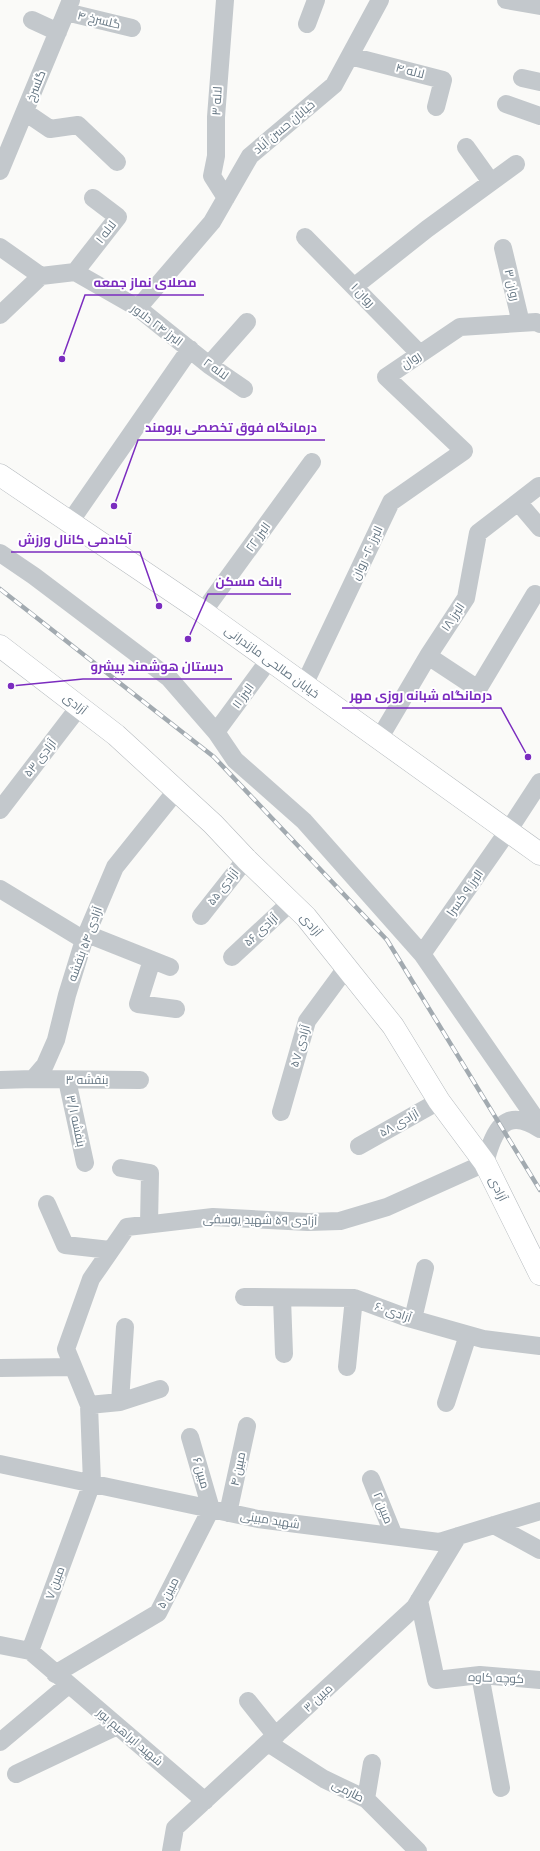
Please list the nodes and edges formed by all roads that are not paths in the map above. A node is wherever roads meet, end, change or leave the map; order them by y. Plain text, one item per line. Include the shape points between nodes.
1 (225, 0) edge
2 (316, 0) edge
3 (380, 0) edge
4 (506, 0) edge
5 (69, 6) edge
6 (540, 6) edge
7 (32, 20) dead end
8 (308, 24) dead end
9 (132, 28) dead end
10 (58, 32) junction
11 (350, 56) junction
12 (522, 78) dead end
13 (540, 82) edge
14 (506, 104) dead end
15 (436, 107) dead end
16 (25, 112) junction
17 (540, 116) edge
18 (466, 147) dead end
19 (117, 162) dead end
20 (516, 164) dead end
21 (0, 171) edge
22 (491, 182) junction
23 (93, 198) dead end
24 (226, 198) junction
25 (306, 237) dead end
26 (0, 247) edge
27 (503, 248) dead end
28 (75, 272) junction
29 (41, 276) junction
30 (355, 286) junction
31 (138, 308) junction
32 (0, 315) edge
33 (247, 322) dead end
34 (521, 323) junction
35 (540, 324) edge
36 (190, 349) junction
37 (420, 354) junction
38 (209, 366) junction
39 (244, 389) dead end
40 (464, 451) joint
41 (312, 462) dead end
42 (0, 475) edge
43 (539, 486) dead end
44 (518, 502) junction
45 (70, 522) junction
46 (540, 528) edge
47 (0, 554) edge
48 (535, 594) dead end
49 (203, 612) junction
50 (0, 646) edge
51 (428, 656) junction
52 (269, 660) junction
53 (304, 685) junction
54 (79, 707) junction
55 (216, 732) junction
56 (379, 739) junction
57 (540, 782) edge
58 (176, 791) junction
59 (0, 810) edge
60 (508, 831) junction
61 (540, 854) edge
62 (246, 859) junction
63 (0, 889) edge
64 (291, 902) junction
65 (201, 916) dead end
66 (86, 937) junction
67 (422, 954) junction
68 (232, 957) dead end
69 (152, 960) junction
70 (170, 967) dead end
71 (346, 968) junction
72 (176, 1009) dead end
73 (34, 1079) junction
74 (0, 1080) edge
75 (67, 1080) junction
76 (140, 1080) dead end
77 (440, 1100) junction
78 (281, 1112) dead end
79 (540, 1125) edge
80 (540, 1129) edge
81 (359, 1146) dead end
82 (85, 1163) dead end
83 (485, 1163) junction
84 (121, 1168) dead end
85 (47, 1204) dead end
86 (149, 1224) junction
87 (110, 1250) junction
88 (425, 1268) dead end
89 (540, 1274) edge
90 (244, 1297) dead end
91 (282, 1298) junction
92 (354, 1298) junction
93 (413, 1319) junction
94 (125, 1327) dead end
95 (468, 1335) junction
96 (540, 1346) edge
97 (284, 1354) dead end
98 (73, 1367) junction
99 (347, 1367) dead end
100 (0, 1368) edge
101 (160, 1389) dead end
102 (120, 1402) junction
103 (446, 1403) dead end
104 (89, 1405) junction
105 (247, 1426) dead end
106 (190, 1437) dead end
107 (0, 1464) edge
108 (371, 1479) dead end
109 (92, 1483) junction
110 (220, 1511) junction
111 (540, 1511) edge
112 (494, 1525) junction
113 (394, 1536) junction
114 (458, 1536) junction
115 (540, 1550) edge
116 (419, 1600) junction
117 (0, 1645) edge
118 (30, 1651) junction
119 (480, 1675) junction
120 (61, 1679) junction
121 (540, 1680) edge
122 (248, 1701) dead end
123 (117, 1726) junction
124 (272, 1739) junction
125 (0, 1742) edge
126 (372, 1763) dead end
127 (16, 1774) dead end
128 (502, 1788) dead end
129 (366, 1799) junction
130 (205, 1800) junction
131 (171, 1851) edge
132 (418, 1851) edge

1 - 24 street, لاله ۳ via 216,117 216,156 212,176
2 - 8 street
3 - 11 street, خیابان حسن آباد
4 - 6 street
5 - 9 street, گلسرخ ۴
5 - 10 street, گلسرخ
7 - 10 street
10 - 16 street, گلسرخ
11 - 15 street, لاله ۴ via 443,80
11 - 24 street, خیابان حسن آباد via 334,85 250,156
12 - 13 street
14 - 17 street
16 - 19 street via 50,129 78,125
16 - 21 street, گلسرخ
18 - 22 street
20 - 22 street
22 - 30 street
23 - 28 street, لاله ۱ via 118,217
24 - 31 street, خیابان حسن آباد via 212,222
25 - 30 street, روان ۱
26 - 29 street
27 - 34 street, روان ۳
28 - 29 street
28 - 31 street, البرز ۲۴ دلاور
29 - 32 street
30 - 37 street, روان ۱
31 - 36 street, البرز ۲۴ دلاور
33 - 38 street
34 - 35 street, روان
34 - 37 street, روان via 460,326
36 - 38 street, لاله ۲
36 - 45 street, البرز ۲۴ دلاور
37 - 40 street, روان via 386,377
38 - 39 street, لاله ۲
40 - 53 street, البرز ۲۰- روان via 391,502
41 - 49 street, البرز ۲۲
42 - 45 main road, خیابان صالحی مازندرانی
43 - 44 street, البرز ۱۸
44 - 46 street
44 - 51 street, البرز ۱۸ via 478,533 466,598
45 - 49 main road, خیابان صالحی مازندرانی
47 - 55 street via 34,576 169,678
48 - 51 street via 478,689
49 - 52 main road, خیابان صالحی مازندرانی
50 - 54 main road, آزادی
51 - 56 street, البرز ۱۸
52 - 53 main road, خیابان صالحی مازندرانی
52 - 55 street, البرز ۱۱
53 - 56 main road, خیابان صالحی مازندرانی
54 - 58 main road, آزادی via 116,735
54 - 59 street, آزادی ۵۳
55 - 67 street via 235,760 304,821
56 - 60 main road, خیابان صالحی مازندرانی
57 - 60 street, البرز ۹ کسرا
58 - 62 main road, آزادی via 213,824
58 - 66 street, آزادی ۵۴ بنفشه via 115,867
60 - 61 main road, خیابان صالحی مازندرانی
60 - 67 street, البرز ۹ کسرا
62 - 64 main road, آزادی
62 - 65 street, آزادی ۵۵
63 - 66 street
64 - 68 street, آزادی ۵۶
64 - 71 main road, آزادی
66 - 69 street
66 - 73 street, آزادی ۵۴ بنفشه via 67,995 56,1040 45,1065
67 - 79 street
69 - 70 street
69 - 72 street via 138,1004
71 - 77 main road, آزادی via 392,1026
71 - 78 street, آزادی ۵۷ via 307,1021
73 - 74 street
73 - 75 street, بنفشه ۳
75 - 76 street, بنفشه ۳
75 - 82 street, بنفشه ۳/۱
77 - 81 street, آزادی ۵۸
77 - 83 main road, آزادی
80 - 83 street via 529,1122 516,1119 500,1125 490,1141
83 - 86 street, آزادی ۵۹ شهید یوسفی via 387,1207 340,1221 308,1222 213,1217
83 - 89 main road, آزادی
84 - 86 street via 150,1172
85 - 87 street via 65,1245
86 - 87 street, آزادی ۵۹ شهید یوسفی via 127,1227
87 - 98 street, آزادی ۵۹ شهید یوسفی via 91,1279 66,1349
88 - 93 street
90 - 91 street, آزادی ۶۰
91 - 92 street, آزادی ۶۰
91 - 97 street
92 - 93 street, آزادی ۶۰
92 - 99 street
93 - 95 street, آزادی ۶۰
94 - 102 street
95 - 96 street, آزادی ۶۰
95 - 103 street
98 - 100 street
98 - 104 street, آزادی ۵۹ شهید یوسفی
101 - 102 street
102 - 104 street
104 - 109 street
105 - 110 street, مبین ۴
106 - 110 street, مبین ۶
107 - 109 street, شهید مبینی
108 - 113 street, مبین ۲
109 - 110 street, شهید مبینی
109 - 118 street, مبین ۷
110 - 113 street, شهید مبینی via 258,1519
110 - 120 street, مبین ۵ via 158,1613
111 - 112 street, شهید مبینی
112 - 114 street, شهید مبینی
112 - 115 street
113 - 114 street, شهید مبینی via 439,1542
114 - 116 street, مبین ۳
116 - 119 street, کوچه کاوه via 436,1680
116 - 124 street, مبین ۳ via 415,1607
117 - 118 street
118 - 120 street
119 - 121 street, کوچه کاوه
119 - 128 street
120 - 123 street, شهید ابراهیم پور
120 - 125 street, مبین ۵
122 - 124 street, طارمی
123 - 127 street
123 - 130 street, شهید ابراهیم پور
124 - 129 street, طارمی via 324,1778
124 - 130 street, مبین ۳
126 - 129 street
129 - 132 street, طارمی
130 - 131 street, مبین ۳ via 175,1828

